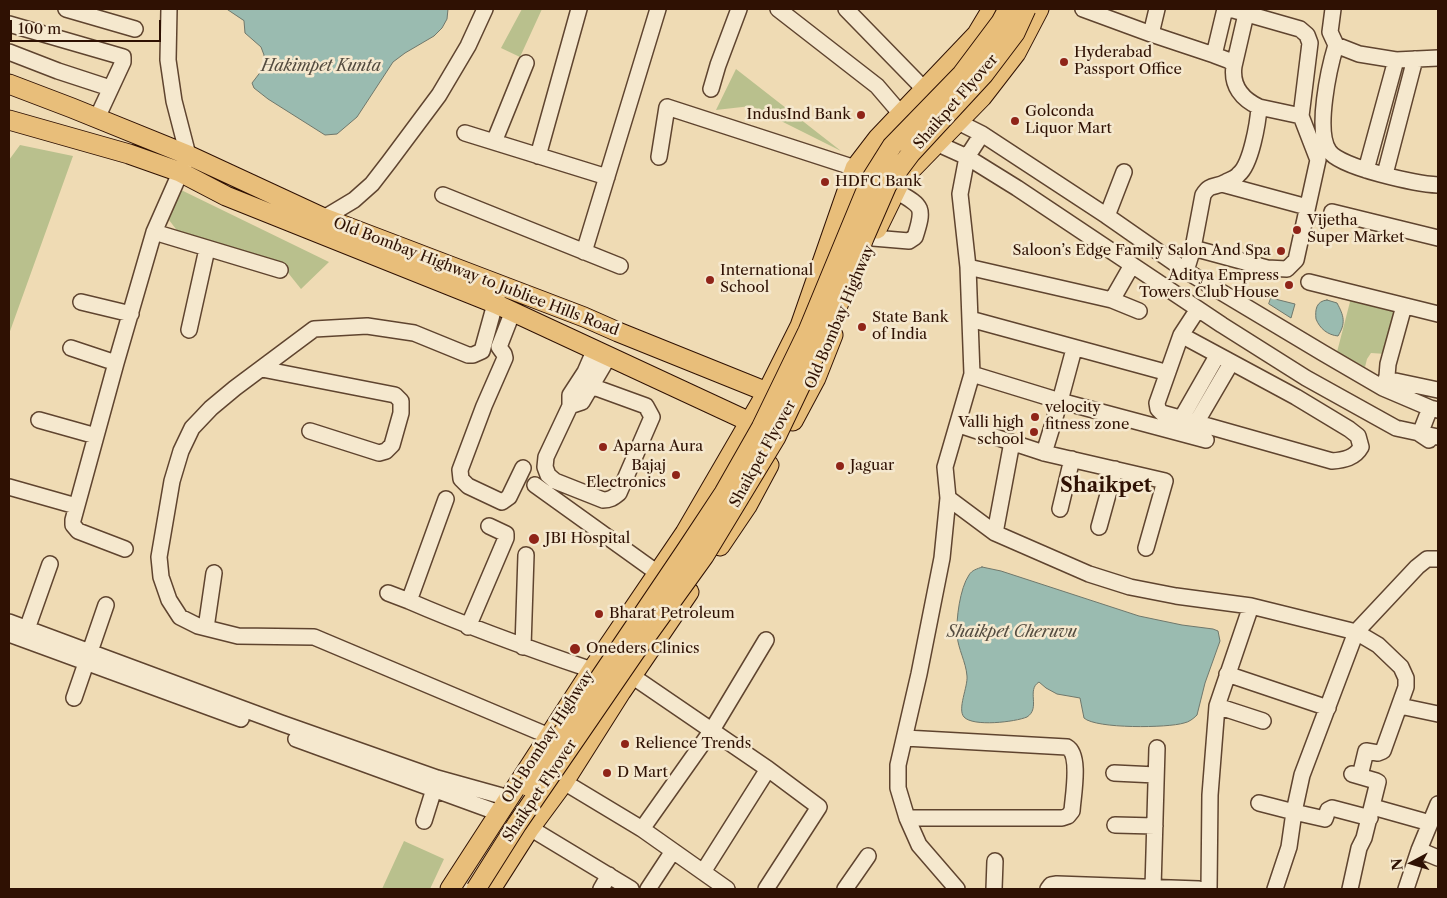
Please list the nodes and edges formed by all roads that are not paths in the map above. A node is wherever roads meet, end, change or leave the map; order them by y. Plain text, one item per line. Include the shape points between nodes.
1 (66, 9) edge
2 (169, 9) edge
3 (485, 9) edge
4 (579, 9) edge
5 (658, 9) edge
6 (739, 9) edge
7 (778, 9) edge
8 (846, 9) edge
9 (992, 9) edge
10 (1008, 9) edge
11 (1026, 9) edge
12 (1040, 9) edge
13 (1084, 9) edge
14 (1108, 9) edge
15 (1157, 9) edge
16 (1225, 9) edge
17 (1230, 9) edge
18 (1334, 9) edge
19 (1251, 11) edge
20 (9, 24) edge
21 (134, 29) dead end
22 (1152, 30) junction
23 (1333, 39) junction
24 (9, 52) edge
25 (1214, 55) junction
26 (1438, 58) edge
27 (1415, 59) junction
28 (1396, 60) junction
29 (526, 63) dead end
30 (1234, 66) junction
31 (9, 84) edge
32 (110, 88) junction
33 (711, 88) dead end
34 (925, 90) junction
35 (1259, 107) junction
36 (901, 114) junction
37 (1301, 116) junction
38 (98, 118) junction
39 (9, 120) edge
40 (958, 122) junction
41 (465, 133) dead end
42 (982, 134) junction
43 (494, 142) junction
44 (936, 143) junction
45 (188, 155) junction
46 (538, 156) junction
47 (659, 157) dead end
48 (967, 157) junction
49 (855, 168) junction
50 (1366, 170) junction
51 (180, 172) junction
52 (1124, 172) dead end
53 (1385, 174) junction
54 (607, 177) junction
55 (1222, 184) junction
56 (1438, 185) edge
57 (896, 191) junction
58 (443, 195) dead end
59 (1307, 207) junction
60 (1332, 212) dead end
61 (1107, 216) junction
62 (324, 218) junction
63 (154, 232) junction
64 (873, 238) junction
65 (1438, 238) edge
66 (207, 249) junction
67 (1198, 249) junction
68 (584, 252) junction
69 (1132, 265) junction
70 (620, 266) dead end
71 (968, 267) junction
72 (280, 270) dead end
73 (1190, 273) junction
74 (1309, 282) dead end
75 (500, 284) junction
76 (1112, 300) junction
77 (81, 302) dead end
78 (496, 304) junction
79 (1404, 306) junction
80 (1198, 309) junction
81 (513, 311) junction
82 (1139, 311) dead end
83 (131, 314) junction
84 (1438, 314) edge
85 (584, 317) junction
86 (970, 319) junction
87 (189, 330) dead end
88 (1181, 336) junction
89 (574, 340) junction
90 (71, 348) dead end
91 (1074, 349) junction
92 (602, 353) junction
93 (1217, 356) junction
94 (116, 363) junction
95 (1231, 363) junction
96 (262, 369) junction
97 (1161, 371) dead end
98 (972, 374) junction
99 (1306, 378) junction
100 (1385, 381) junction
101 (591, 386) junction
102 (1438, 390) edge
103 (768, 392) junction
104 (1297, 395) junction
105 (1060, 401) junction
106 (570, 406) junction
107 (1434, 409) edge
108 (39, 420) dead end
109 (1188, 421) junction
110 (750, 422) junction
111 (959, 425) junction
112 (310, 431) dead end
113 (1420, 434) junction
114 (96, 436) junction
115 (1438, 437) edge
116 (1206, 440) dead end
117 (1012, 442) junction
118 (1438, 446) edge
119 (1044, 453) junction
120 (1072, 459) junction
121 (523, 468) dead end
122 (1115, 469) junction
123 (534, 485) dead end
124 (9, 487) edge
125 (948, 498) junction
126 (446, 499) dead end
127 (76, 506) junction
128 (1060, 509) dead end
129 (691, 524) junction
130 (489, 526) dead end
131 (1099, 527) dead end
132 (995, 533) junction
133 (720, 545) junction
134 (125, 548) dead end
135 (1146, 548) dead end
136 (526, 555) dead end
137 (1438, 559) edge
138 (50, 564) dead end
139 (214, 573) dead end
140 (659, 574) junction
141 (388, 593) dead end
142 (409, 601) junction
143 (106, 605) dead end
144 (1252, 606) junction
145 (9, 622) edge
146 (468, 627) junction
147 (206, 628) junction
148 (27, 629) junction
149 (1356, 632) junction
150 (9, 634) edge
151 (766, 640) dead end
152 (523, 647) junction
153 (88, 657) junction
154 (592, 670) junction
155 (1227, 674) junction
156 (632, 676) junction
157 (74, 698) dead end
158 (1217, 706) junction
159 (1400, 706) junction
160 (1328, 708) junction
161 (1438, 714) edge
162 (1263, 721) dead end
163 (712, 730) junction
164 (549, 736) junction
165 (905, 738) junction
166 (1157, 748) dead end
167 (768, 769) junction
168 (1114, 774) dead end
169 (1156, 775) junction
170 (564, 782) junction
171 (434, 789) junction
172 (1259, 803) dead end
173 (1438, 804) edge
174 (504, 805) junction
175 (1294, 812) junction
176 (1372, 812) junction
177 (907, 818) junction
178 (424, 821) dead end
179 (1430, 823) junction
180 (1115, 824) dead end
181 (1155, 826) junction
182 (530, 828) junction
183 (642, 829) junction
184 (1419, 850) junction
185 (673, 851) junction
186 (868, 856) dead end
187 (1438, 858) edge
188 (995, 861) dead end
189 (703, 872) junction
190 (609, 876) junction
191 (1105, 888) edge
192 (1162, 888) edge
193 (450, 889) edge
194 (460, 889) edge
195 (476, 889) edge
196 (491, 889) edge
197 (601, 889) edge
198 (632, 889) edge
199 (648, 889) edge
200 (728, 889) edge
201 (766, 889) edge
202 (845, 889) edge
203 (957, 889) edge
204 (994, 889) edge
205 (1048, 889) edge
206 (1199, 889) edge
207 (1209, 889) edge
208 (1275, 889) edge
209 (1350, 889) edge
210 (1406, 889) edge

1 - 21 street
2 - 45 street via 168,60 174,101
3 - 62 street via 439,95 389,162 354,200
4 - 46 street
5 - 54 street
6 - 33 street
7 - 36 street via 877,86
8 - 34 street
9 - 34 main road, Old Bombay Highway via 977,34
10 - 194 main road, Shaikpet Flyover, bridge via 1002,22 962,74 892,146 870,182 808,331 724,493
11 - 195 main road, Shaikpet Flyover, bridge via 1015,33 984,74 911,153 887,185 835,313 776,437 704,556 517,824
12 - 40 main road, Old Bombay Highway via 1016,53
13 - 22 street
14 - 22 street
15 - 22 street
16 - 25 street
17 - 19 street
18 - 23 street
19 - 23 street
19 - 30 street
19 - 37 street via 1300,29 1307,35 1310,43
20 - 32 street via 124,57
22 - 25 street
23 - 28 street via 1359,54
23 - 50 street via 1324,115 1325,141 1333,156
24 - 32 street
25 - 30 street
26 - 27 street
27 - 28 street
27 - 53 street
28 - 50 street
29 - 43 street
30 - 35 street via 1236,88 1248,102
31 - 38 main road, Old Bombay Highway to Jubliee Hills Road
32 - 38 street
34 - 36 main road, Old Bombay Highway
35 - 37 street
35 - 55 street via 1247,162 1240,174
36 - 49 main road, Old Bombay Highway
37 - 59 street via 1318,160
38 - 45 main road, Old Bombay Highway to Jubliee Hills Road
39 - 51 main road, Old Bombay Highway to Jubliee Hills Road
40 - 42 street
40 - 44 main road, Old Bombay Highway
41 - 43 street
42 - 48 street
42 - 61 street
43 - 46 street
44 - 48 street
44 - 57 main road, Old Bombay Highway via 901,180
45 - 51 street
45 - 62 main road, Old Bombay Highway to Jubliee Hills Road
46 - 54 street
47 - 49 street via 667,107
48 - 69 street
48 - 71 street via 960,194
49 - 103 main road, Old Bombay Highway via 800,326
50 - 53 street
51 - 63 street
51 - 78 main road, Old Bombay Highway to Jubliee Hills Road via 226,196
52 - 61 street
53 - 56 street
54 - 68 street
55 - 59 street
55 - 67 street via 1212,186 1203,195
57 - 64 main road, Old Bombay Highway
57 - 64 street via 920,207 915,236 910,240
58 - 68 street
59 - 67 street via 1296,260 1287,269 1267,268
60 - 65 street
61 - 73 street
62 - 75 main road, Old Bombay Highway to Jubliee Hills Road
63 - 66 street
63 - 83 street
64 - 133 main road, Old Bombay Highway via 816,378 747,506
66 - 72 street
66 - 87 street
67 - 73 street
68 - 70 street
69 - 76 street
69 - 80 street
71 - 76 street
71 - 86 street
73 - 100 street
74 - 79 street
75 - 78 street
75 - 85 main road, Old Bombay Highway to Jubliee Hills Road
76 - 82 street
77 - 83 street
78 - 81 main road, Old Bombay Highway to Jubliee Hills Road
78 - 96 street via 482,351 473,355 414,334 367,326 314,330
79 - 84 street
79 - 100 street
80 - 88 street
80 - 99 street
81 - 89 main road, Old Bombay Highway to Jubliee Hills Road
81 - 121 street via 499,347 505,358 460,470 468,486 502,502 509,497
83 - 94 street
85 - 89 main road
85 - 103 main road, Old Bombay Highway to Jubliee Hills Road
86 - 91 street
86 - 98 street
88 - 93 street
88 - 109 street via 1157,403 1162,413
89 - 92 main road, Old Bombay Highway to Jubliee Hills Road
90 - 94 street
91 - 97 street
91 - 105 street
92 - 101 street
92 - 106 street via 570,395
92 - 110 main road, Old Bombay Highway to Jubliee Hills Road
93 - 95 street
93 - 109 street
94 - 114 street
95 - 104 street
95 - 109 street
96 - 112 street via 395,394 401,401 392,445 386,451 379,453
96 - 147 street via 217,403 192,428 172,481 159,557 161,577 169,600 180,617
98 - 105 street
98 - 111 street
99 - 104 street
99 - 113 street via 1396,428
100 - 102 street
100 - 107 street
101 - 106 street via 582,402
101 - 106 street via 646,406 652,417 619,493 613,499 603,500 555,481 548,475 546,457
103 - 110 main road, Old Bombay Highway
104 - 109 street via 1358,436 1359,451 1350,457 1332,461
105 - 116 street
105 - 119 street
107 - 113 street
108 - 114 street
110 - 129 main road, Old Bombay Highway
111 - 117 street
111 - 125 street via 945,467
113 - 115 street
113 - 118 street
114 - 127 street
117 - 119 street
117 - 132 street
119 - 120 street
120 - 122 street
120 - 128 street
122 - 131 street
122 - 135 street via 1165,481
123 - 140 street
124 - 127 street
125 - 132 street
125 - 165 street via 942,558
126 - 142 street
127 - 134 street via 75,529
129 - 133 main road
129 - 140 main road, Old Bombay Highway
130 - 146 street via 506,534 506,538
132 - 144 street via 1090,574 1130,587
133 - 156 main road, Old Bombay Highway
136 - 152 street
137 - 149 street via 1427,559 1417,567
138 - 148 street
139 - 147 street
140 - 154 main road, Old Bombay Highway
141 - 142 street
142 - 146 street
143 - 153 street
144 - 149 street
144 - 155 street
145 - 148 street
146 - 152 street
147 - 164 street via 238,636 314,637
148 - 153 street
149 - 159 street via 1378,645 1401,667 1409,667
149 - 160 street
150 - 153 street
151 - 163 street
152 - 154 street
153 - 157 street
153 - 171 street
153 - 174 street via 437,778
154 - 164 main road, Old Bombay Highway
155 - 158 street
155 - 160 street
156 - 163 street
156 - 170 main road, Old Bombay Highway
158 - 162 street
158 - 207 street via 1210,795
159 - 161 street
159 - 176 street via 1383,750 1378,753 1366,751 1355,775 1378,781
160 - 175 street via 1302,775
163 - 167 street
163 - 183 street
164 - 174 main road, Old Bombay Highway
165 - 177 street via 898,765 898,788
165 - 177 street via 1067,747 1076,759 1072,811 1068,816
166 - 169 street
167 - 189 street
167 - 201 street via 820,806
168 - 169 street
169 - 181 street
170 - 182 main road, Old Bombay Highway
170 - 183 street
171 - 174 street
171 - 178 street
172 - 175 street
173 - 179 street
174 - 193 main road, Old Bombay Highway
175 - 176 street via 1325,819 1332,808
175 - 208 street via 1289,846
176 - 179 street
176 - 209 street via 1359,848
177 - 203 street via 919,845
179 - 184 street
180 - 181 street
181 - 192 street
182 - 190 street
182 - 196 main road, Old Bombay Highway
183 - 185 street
184 - 187 street
184 - 210 street
185 - 189 street
185 - 199 street
186 - 202 street
188 - 204 street
189 - 200 street
190 - 197 street
190 - 198 street
191 - 192 street
191 - 205 street via 1056,884
192 - 206 street

